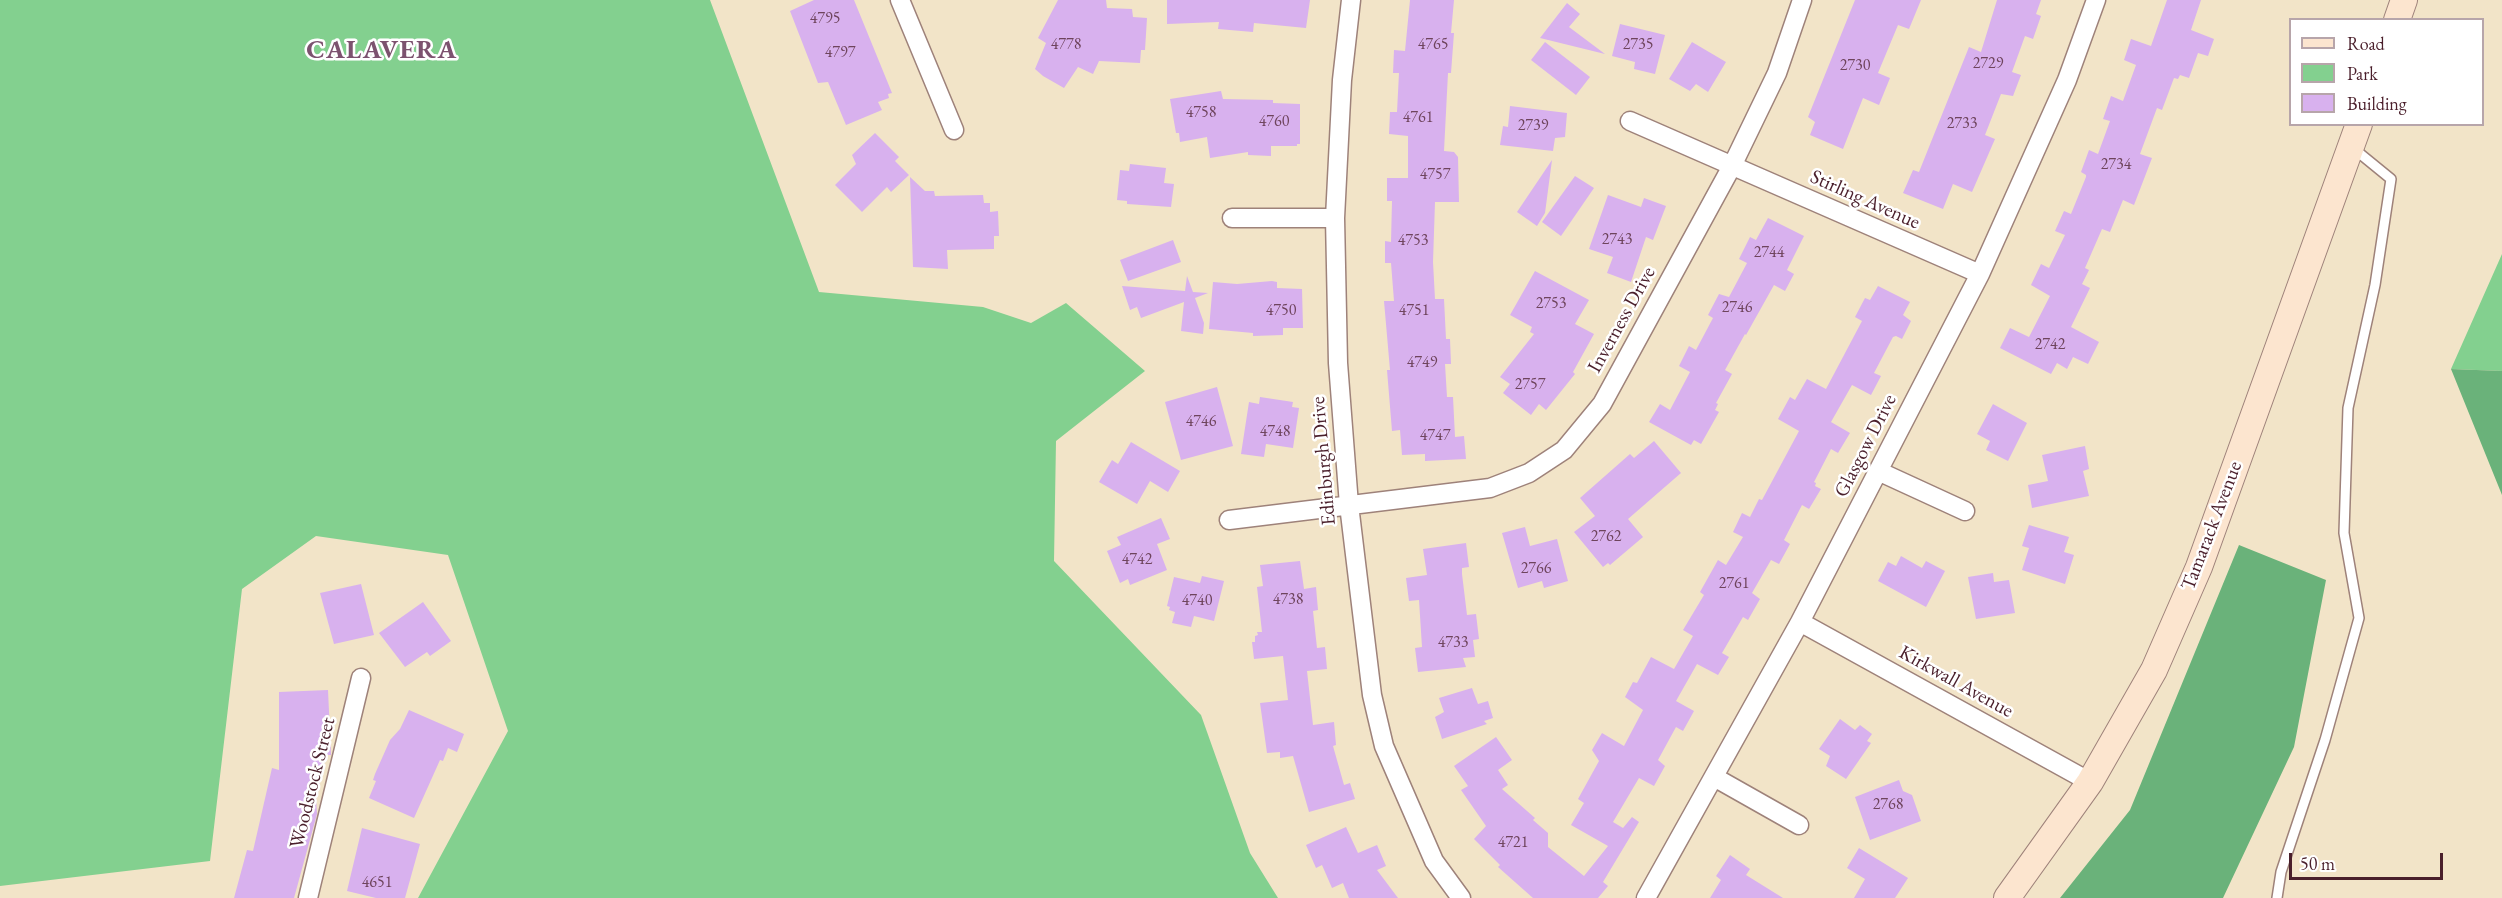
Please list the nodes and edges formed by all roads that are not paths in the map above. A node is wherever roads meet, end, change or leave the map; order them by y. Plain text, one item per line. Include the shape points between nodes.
1 (900, 0) edge
2 (1351, 0) edge
3 (1802, 0) edge
4 (2096, 0) edge
5 (2404, 0) edge
6 (2398, 18) edge
7 (1630, 121) dead end
8 (954, 130) dead end
9 (2355, 135) edge
10 (1732, 166) junction
11 (1232, 218) dead end
12 (1335, 218) junction
13 (1980, 274) junction
14 (1878, 471) junction
15 (1349, 505) junction
16 (1965, 512) dead end
17 (1229, 520) dead end
18 (1800, 622) junction
19 (361, 678) dead end
20 (1714, 777) junction
21 (2090, 782) junction
22 (1799, 825) dead end
23 (308, 898) edge
24 (1461, 898) edge
25 (1646, 898) edge
26 (2007, 898) edge
27 (2277, 898) edge

1 - 8 street
2 - 12 street, Edinburgh Drive via 1342,80
3 - 10 street, Inverness Drive via 1777,73
4 - 13 street, Glasgow Drive via 2067,80
5 - 6 main road
7 - 10 street, Stirling Avenue
9 - 21 main road, Tamarack Avenue via 2199,567 2154,670
9 - 27 lane via 2391,179 2375,285 2348,408 2344,533 2359,618 2325,740 2281,872
10 - 13 street, Stirling Avenue
10 - 15 street, Inverness Drive via 1602,404 1564,450 1529,473 1490,488
11 - 12 street
12 - 15 street, Edinburgh Drive via 1338,363
13 - 14 street, Glasgow Drive
14 - 16 street
14 - 18 street, Glasgow Drive
15 - 17 street, Inverness Drive
15 - 24 street, Edinburgh Drive via 1372,695 1384,746 1434,861
18 - 20 street, Glasgow Drive
18 - 21 street, Kirkwall Avenue
19 - 23 street, Woodstock Street
20 - 22 street
20 - 25 street, Glasgow Drive
21 - 26 main road, Tamarack Avenue

